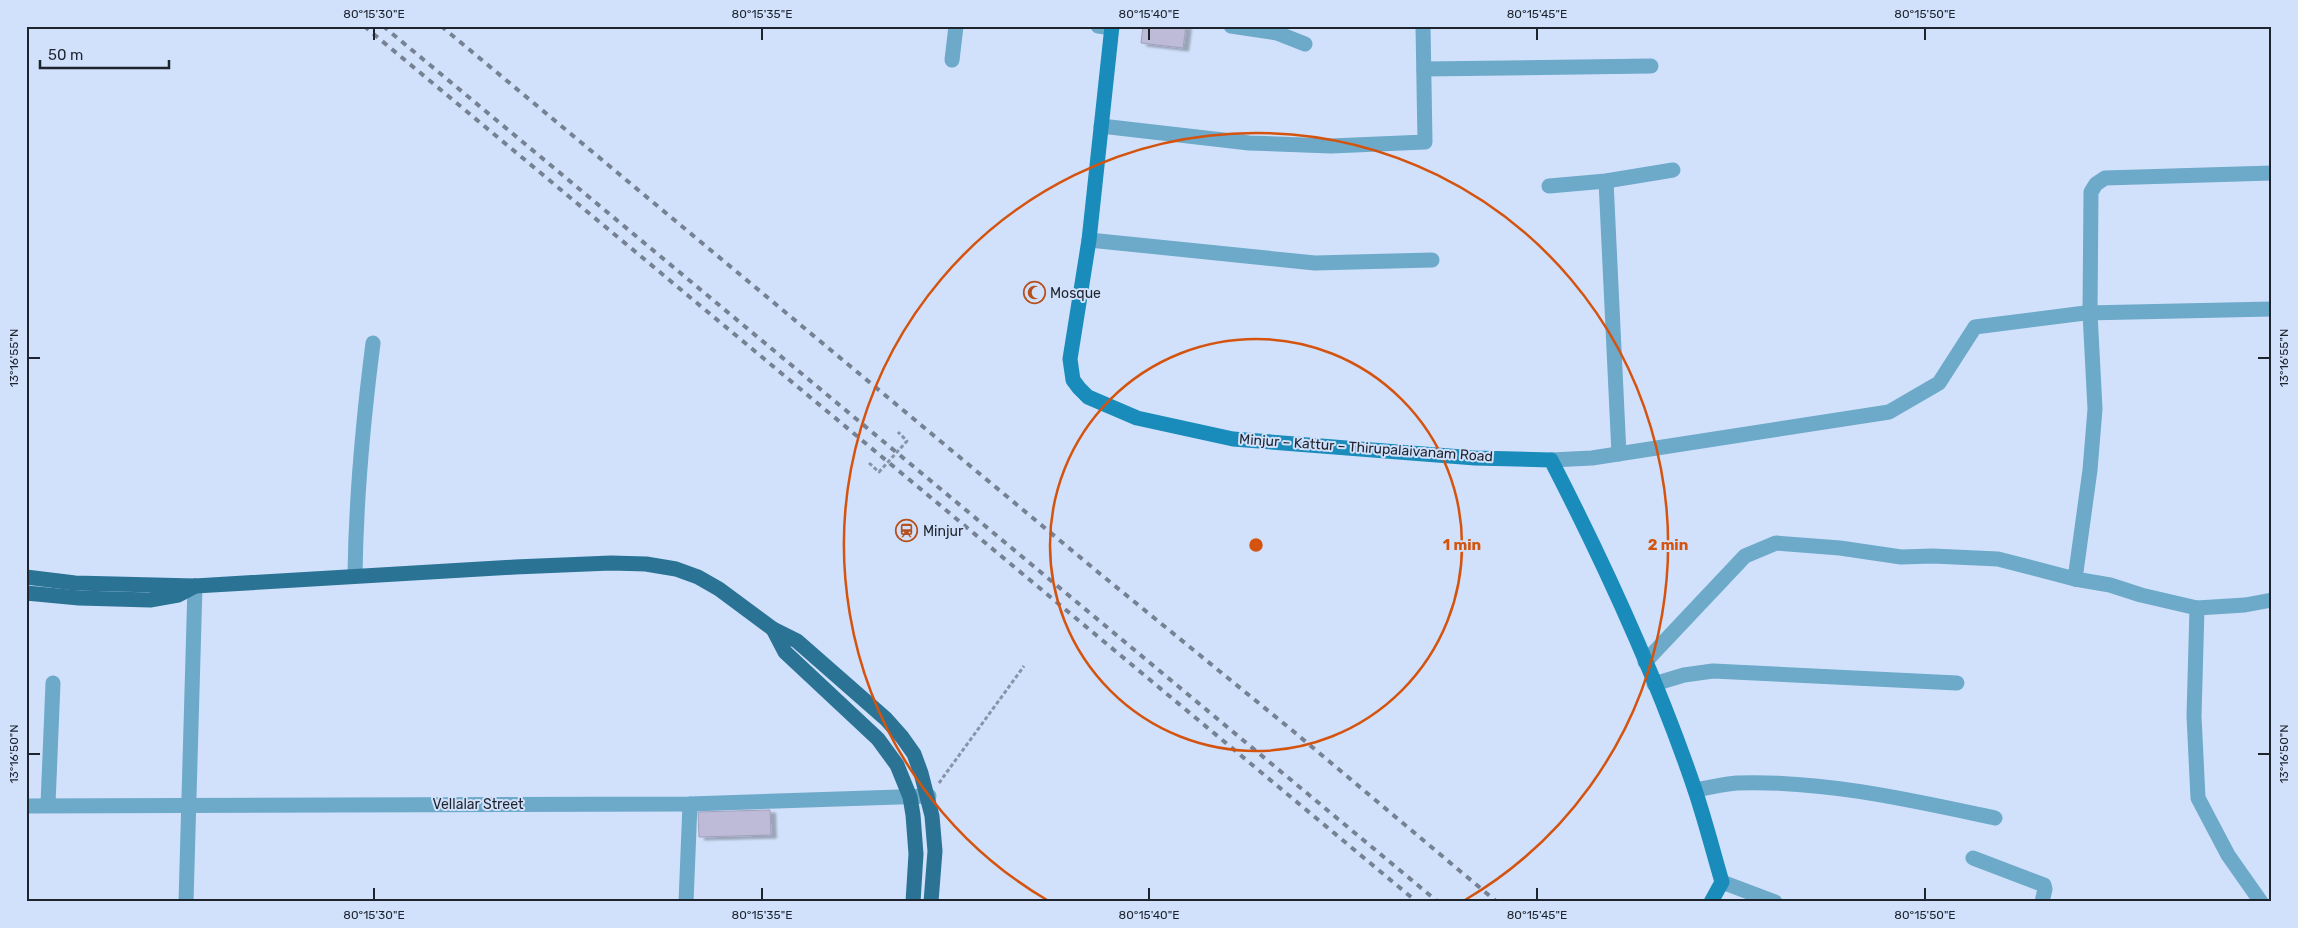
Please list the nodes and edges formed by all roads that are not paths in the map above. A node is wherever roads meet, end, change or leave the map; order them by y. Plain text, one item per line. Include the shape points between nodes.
1 (956, 26) edge
2 (1231, 26) edge
3 (1423, 26) edge
4 (1107, 27) edge
5 (1305, 44) dead end
6 (952, 60) dead end
7 (1651, 66) dead end
8 (1424, 69) junction
9 (1101, 126) junction
10 (1673, 170) dead end
11 (2272, 174) edge
12 (1606, 181) junction
13 (1549, 186) dead end
14 (1089, 240) junction
15 (1432, 260) dead end
16 (2272, 309) edge
17 (2090, 313) junction
18 (372, 343) dead end
19 (1619, 454) junction
20 (1551, 460) junction
21 (355, 575) junction
22 (26, 576) edge
23 (2075, 578) junction
24 (195, 586) junction
25 (26, 593) edge
26 (2272, 600) edge
27 (2197, 608) junction
28 (773, 629) junction
29 (1645, 662) junction
30 (1957, 682) dead end
31 (53, 683) dead end
32 (1654, 684) junction
33 (1695, 790) junction
34 (929, 796) junction
35 (910, 797) junction
36 (48, 804) junction
37 (188, 804) junction
38 (690, 804) junction
39 (26, 806) edge
40 (1995, 818) dead end
41 (1973, 858) dead end
42 (1722, 882) junction
43 (186, 902) edge
44 (686, 902) edge
45 (912, 902) edge
46 (931, 902) edge
47 (1711, 902) edge
48 (1775, 902) edge
49 (2042, 902) edge
50 (2261, 902) edge

1 - 6 street
2 - 5 street via 1277,33
3 - 8 street
4 - 9 main road, Minjur – Kattur – Thirupalaivanam Road
7 - 8 street
8 - 9 street via 1425,142 1331,146 1249,143
9 - 14 main road, Minjur – Kattur – Thirupalaivanam Road
10 - 12 street
11 - 17 street via 2105,178 2096,184 2091,192
12 - 13 street
12 - 19 street
14 - 15 street via 1316,263
14 - 20 main road, Minjur – Kattur – Thirupalaivanam Road via 1070,359 1073,380 1088,397 1137,418 1233,439 1475,458
16 - 17 street
17 - 19 street via 1975,327 1938,382 1890,412
17 - 23 street via 2095,409
18 - 21 street via 356,506
19 - 20 street
20 - 29 main road via 1593,541
21 - 24 main road
21 - 28 main road via 524,566 646,564 676,568 698,577 719,588
22 - 24 main road via 68,582
23 - 27 street
23 - 29 street via 1998,559 1902,558 1840,548 1776,543 1746,556
24 - 25 main road via 165,599 144,600
24 - 37 street
26 - 27 street
27 - 50 street via 2194,716 2198,798 2228,855
28 - 34 main road via 797,641 886,719 914,754
28 - 35 main road via 785,652 878,739 897,765
29 - 32 main road
30 - 32 street via 1713,671
31 - 36 street
32 - 33 main road
33 - 40 street via 1735,783 1839,789
33 - 42 main road
34 - 35 street, Vellalar Street
34 - 46 main road via 934,851
35 - 38 street, Vellalar Street
35 - 45 main road via 916,854
36 - 37 street, Vellalar Street
36 - 39 street, Vellalar Street
37 - 38 street, Vellalar Street
37 - 43 street
38 - 44 street
41 - 49 street via 2044,884 2046,889
42 - 47 main road
42 - 48 street

